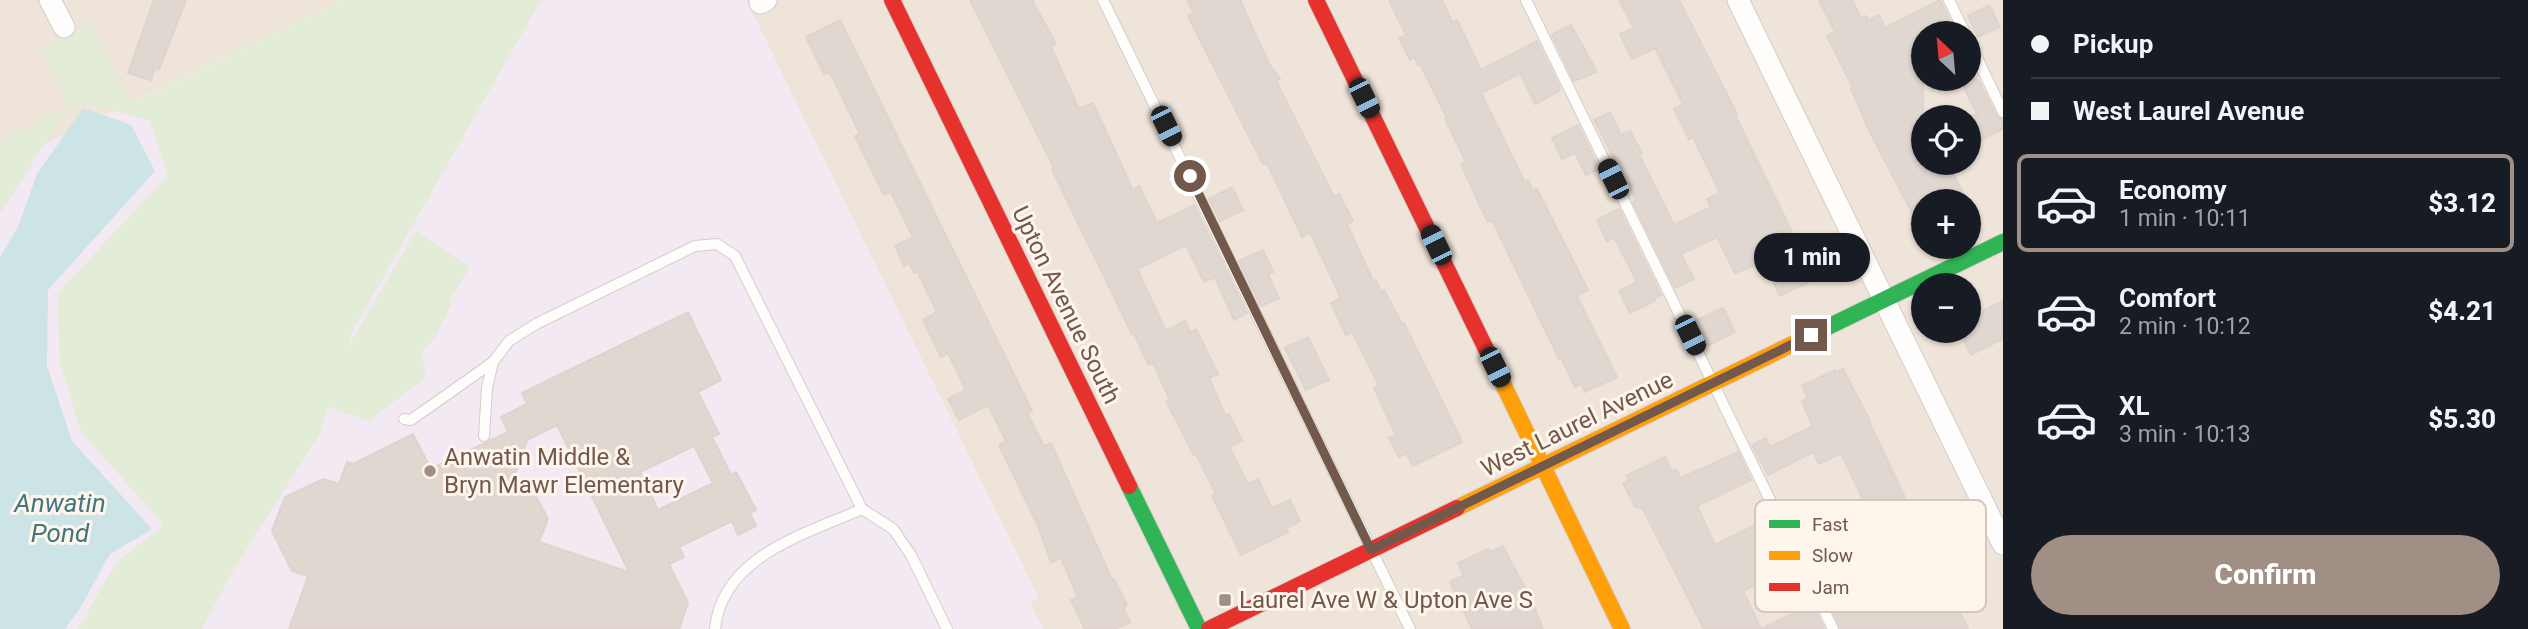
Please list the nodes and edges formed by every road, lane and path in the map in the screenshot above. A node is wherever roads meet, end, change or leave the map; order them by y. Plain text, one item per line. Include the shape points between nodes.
1 (50, 0) edge
2 (892, 0) edge
3 (1103, 0) edge
4 (1316, 0) edge
5 (1525, 0) edge
6 (1738, 0) edge
7 (1949, 0) edge
8 (1959, 21) edge
9 (64, 27) dead end
10 (1981, 66) edge
11 (2003, 113) edge
12 (2003, 242) edge
13 (1883, 300) junction
14 (493, 362) junction
15 (1714, 382) junction
16 (404, 419) dead end
17 (484, 436) dead end
18 (1543, 465) junction
19 (1771, 500) edge
20 (1981, 500) edge
21 (862, 509) junction
22 (1986, 509) edge
23 (2003, 544) edge
24 (1371, 550) junction
25 (1825, 612) edge
26 (715, 629) edge
27 (947, 629) edge
28 (1199, 629) edge
29 (1209, 629) edge
30 (1409, 629) edge
31 (1622, 629) edge
32 (1833, 629) edge

1 - 9 street
2 - 28 street, Upton Avenue South
3 - 24 lane
4 - 18 street
5 - 15 lane
6 - 13 street
7 - 8 lane
10 - 11 lane
12 - 13 street, West Laurel Avenue
13 - 15 street, West Laurel Avenue
13 - 20 street
14 - 16 lane via 411,420
14 - 17 lane
14 - 21 lane via 509,341 536,324 695,246 718,244 735,256
15 - 18 street, West Laurel Avenue
15 - 19 lane
18 - 24 street, West Laurel Avenue
18 - 31 street
21 - 26 lane via 759,557 730,587
21 - 27 lane via 893,529
22 - 23 street
24 - 29 street, West Laurel Avenue
24 - 30 lane
25 - 32 lane

